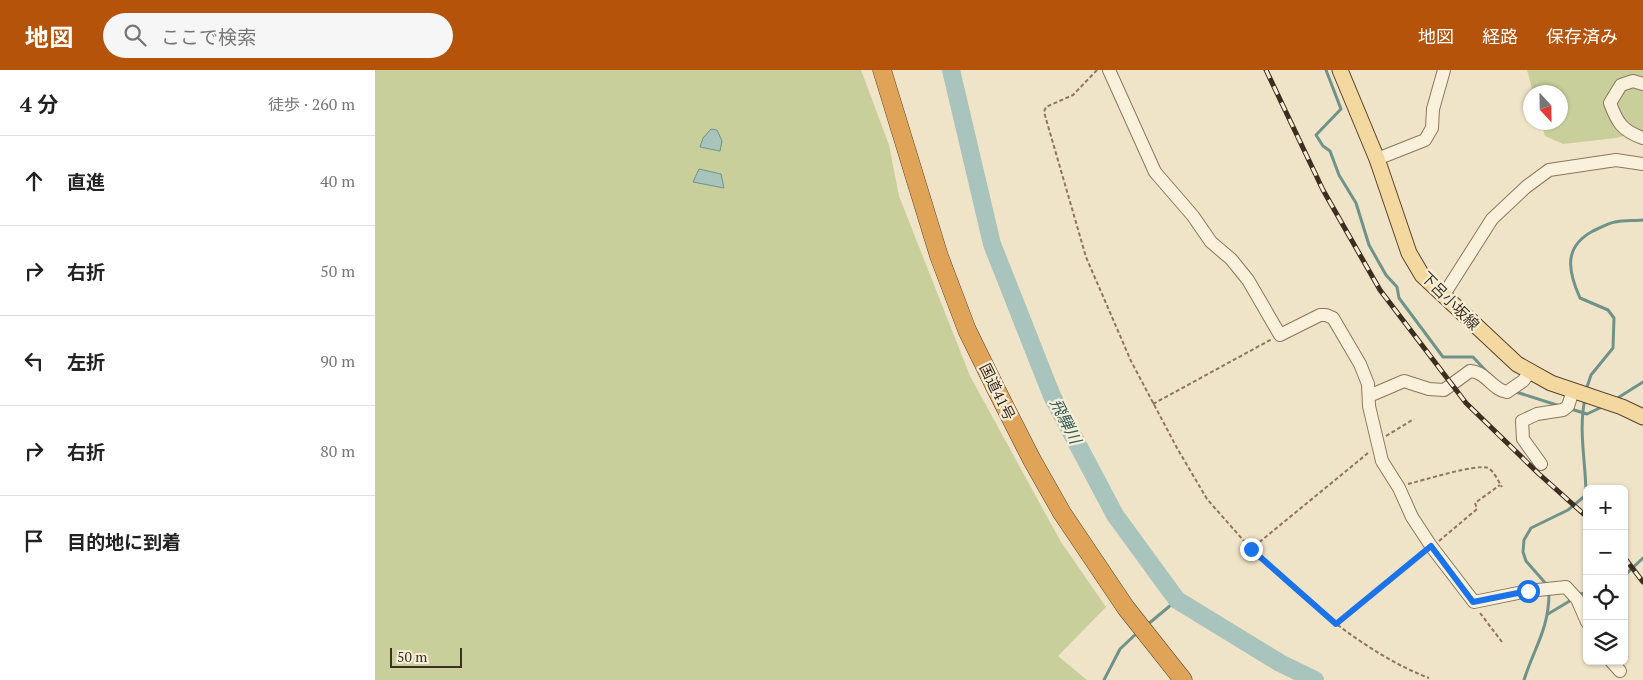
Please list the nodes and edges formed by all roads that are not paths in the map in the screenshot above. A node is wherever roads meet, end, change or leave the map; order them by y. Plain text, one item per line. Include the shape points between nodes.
1 (882, 70) edge
2 (1109, 70) edge
3 (1340, 70) edge
4 (1444, 70) edge
5 (1643, 84) edge
6 (1643, 138) edge
7 (1377, 159) junction
8 (1643, 164) edge
9 (1443, 296) junction
10 (1529, 372) junction
11 (1573, 391) junction
12 (1369, 396) junction
13 (1643, 418) edge
14 (1541, 464) dead end
15 (1586, 620) edge
16 (1615, 665) edge
17 (1620, 671) dead end
18 (1183, 680) edge

1 - 18 highway, 国道41号 via 939,256 967,330 995,389 1062,513 1126,608
2 - 12 street via 1155,172 1211,242 1248,280 1280,334 1320,315 1333,318 1360,364
3 - 7 main road, 下呂小坂線
4 - 7 street via 1433,109 1432,128 1425,140
5 - 6 street via 1633,81 1621,85 1611,103 1617,122 1632,135
7 - 9 main road, 下呂小坂線 via 1409,253 1422,275
8 - 9 street via 1616,160 1549,170 1492,219
9 - 10 main road, 下呂小坂線 via 1503,353
10 - 11 main road, 下呂小坂線
10 - 12 street via 1523,381 1507,392 1496,387 1485,375 1471,371 1444,390 1404,381
11 - 13 main road, 下呂小坂線 via 1622,407
11 - 14 street via 1568,406 1563,410 1537,414 1522,421 1523,438
12 - 15 street via 1382,461 1431,547 1473,602 1566,587 1577,598
16 - 17 street

